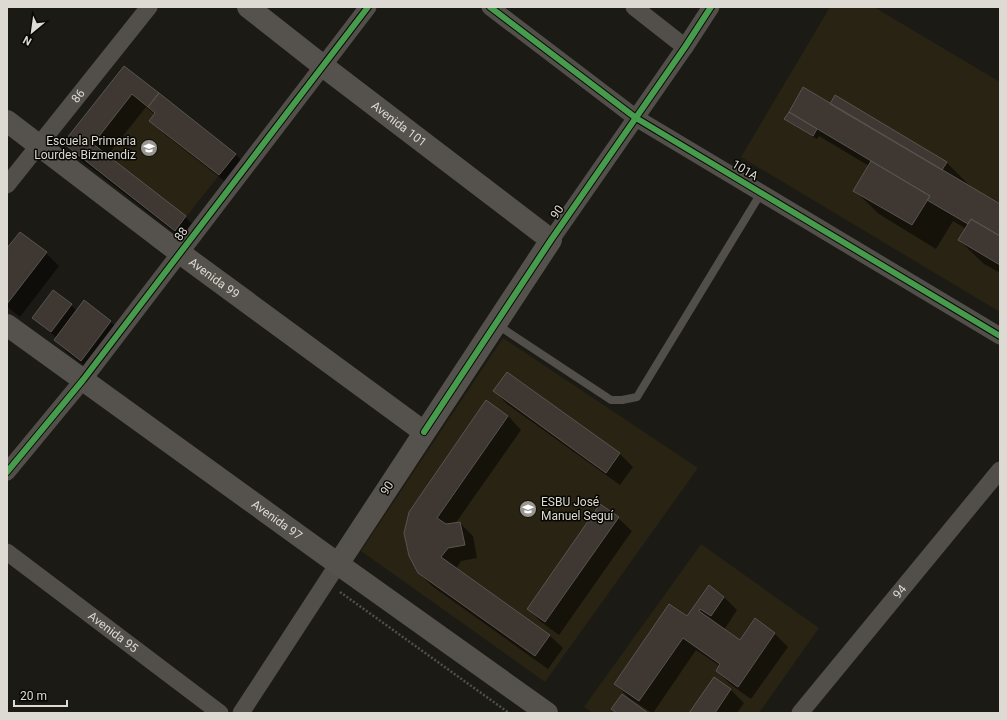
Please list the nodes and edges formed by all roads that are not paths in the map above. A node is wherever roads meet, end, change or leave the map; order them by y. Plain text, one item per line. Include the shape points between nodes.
1 (149, 7) edge
2 (248, 7) edge
3 (368, 7) edge
4 (490, 7) edge
5 (634, 7) edge
6 (711, 7) edge
7 (685, 47) junction
8 (323, 66) junction
9 (636, 118) junction
10 (7, 121) edge
11 (39, 146) junction
12 (7, 185) edge
13 (761, 193) junction
14 (551, 240) junction
15 (180, 253) junction
16 (496, 324) junction
17 (7, 325) edge
18 (1000, 336) edge
19 (83, 380) junction
20 (424, 432) junction
21 (1000, 470) edge
22 (7, 472) edge
23 (7, 552) edge
24 (338, 564) junction
25 (538, 710) edge
26 (220, 713) edge
27 (241, 713) edge
28 (800, 713) edge

1 - 11 street, 86
2 - 8 main road, Avenida 101
3 - 8 street, 88
4 - 9 street, 101A
5 - 7 street
6 - 7 street, 90
7 - 9 street, 90
8 - 14 main road, Avenida 101
8 - 15 street, 88
9 - 13 street, 101A
9 - 14 street, 90
10 - 11 main road, Avenida 99
11 - 12 street, 86
11 - 15 main road, Avenida 99
13 - 16 lane via 637,397 611,400
13 - 18 street, 101A
14 - 16 main road, 90
15 - 19 street, 88
15 - 20 main road, Avenida 99
16 - 20 main road, 90
17 - 19 main road, Avenida 97
19 - 22 street, 88
19 - 24 main road, Avenida 97
20 - 24 main road, 90
21 - 28 street, 94
23 - 26 street, Avenida 95
24 - 25 main road, Avenida 97
24 - 27 street, 90

